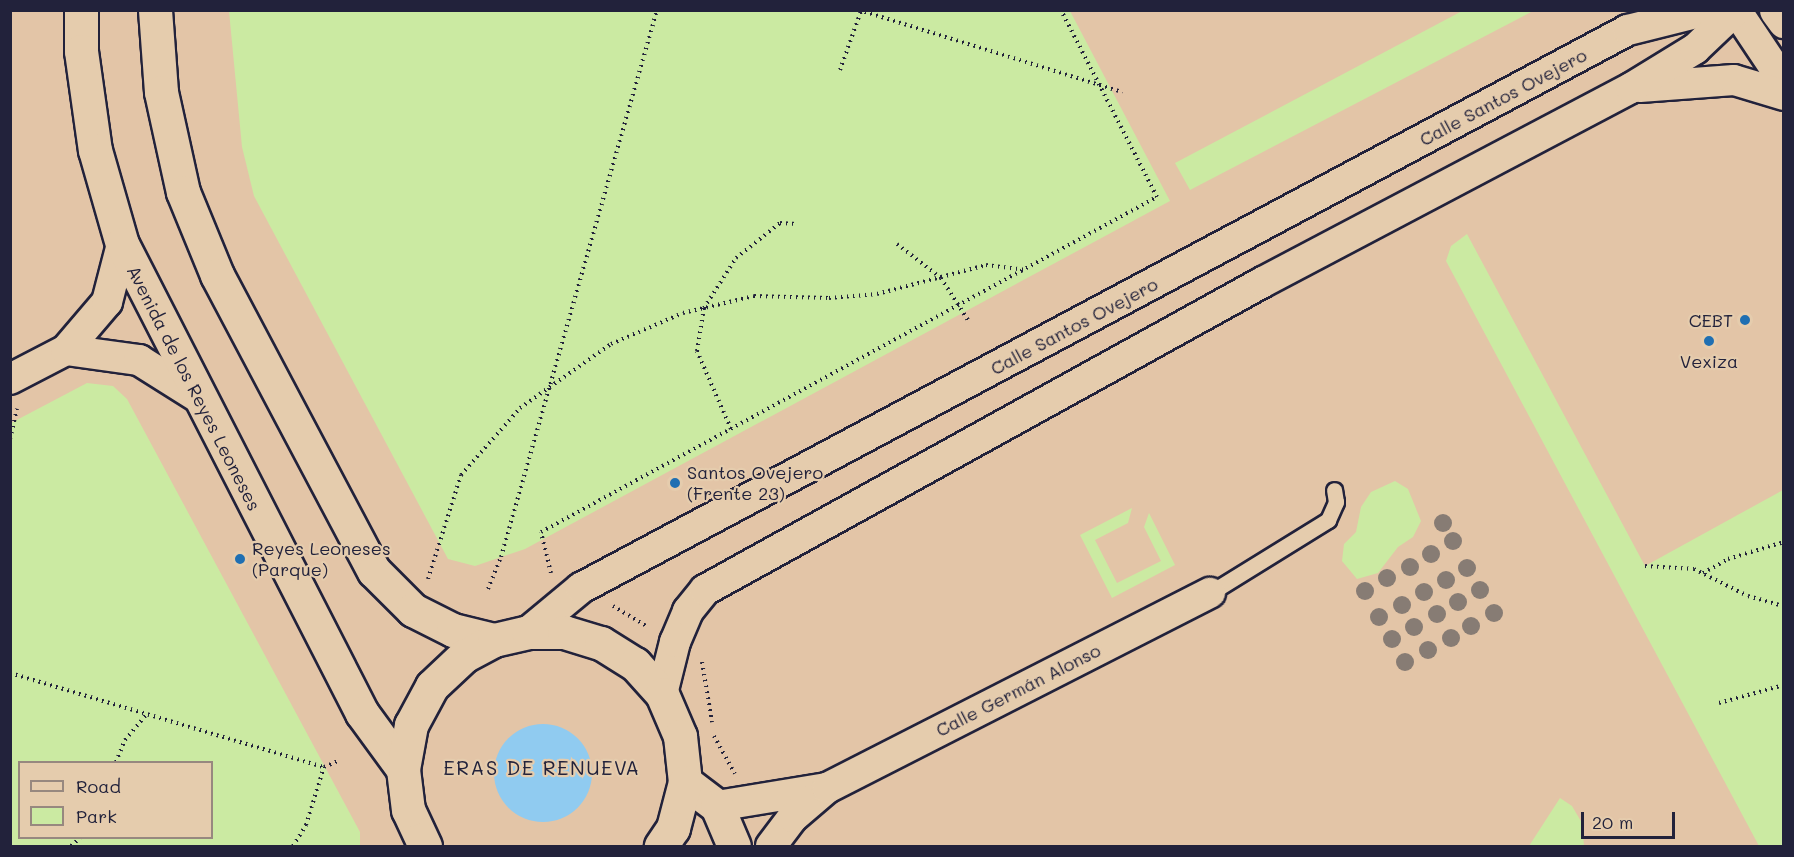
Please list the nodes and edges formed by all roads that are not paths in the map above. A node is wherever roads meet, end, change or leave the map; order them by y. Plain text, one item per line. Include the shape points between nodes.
1 (81, 10) edge
2 (155, 10) edge
3 (1708, 10) edge
4 (1737, 10) edge
5 (1776, 10) edge
6 (1636, 20) edge
7 (1784, 21) edge
8 (1784, 50) edge
9 (1631, 88) junction
10 (1781, 90) edge
11 (122, 244) junction
12 (66, 350) junction
13 (10, 379) edge
14 (199, 398) junction
15 (1334, 489) dead end
16 (1210, 593) joint
17 (528, 632) junction
18 (494, 640) junction
19 (662, 694) junction
20 (403, 769) junction
21 (685, 782) junction
22 (827, 788) junction
23 (717, 806) junction
24 (424, 846) edge
25 (661, 846) edge
26 (734, 846) edge
27 (771, 846) edge

1 - 11 main road, Avenida de los Reyes Leoneses via 81,51 95,150
2 - 18 main road via 161,92 183,192 217,275 374,572 413,610 453,630
3 - 6 street, Calle Santos Ovejero
4 - 8 street via 1766,23
4 - 9 street via 1695,49
4 - 10 street
5 - 7 main road
6 - 17 street, Calle Santos Ovejero via 581,588
9 - 10 street via 1734,80
9 - 19 street via 1263,282 705,590 688,611 675,642
11 - 12 street via 107,302
11 - 14 main road, Avenida de los Reyes Leoneses
12 - 13 street
12 - 14 street via 139,360
14 - 20 main road, Avenida de los Reyes Leoneses via 362,713
15 - 16 lane via 1336,502 1328,520
16 - 22 street, Calle Germán Alonso
17 - 18 main road
17 - 19 main road via 564,632 601,643 635,664
18 - 20 main road via 464,656 432,686 411,726
19 - 21 main road via 680,736
20 - 24 main road via 408,810
21 - 23 main road
21 - 25 main road via 673,828
22 - 23 street, Calle Germán Alonso
22 - 27 street, Calle Germán Alonso via 793,817
23 - 26 main road

